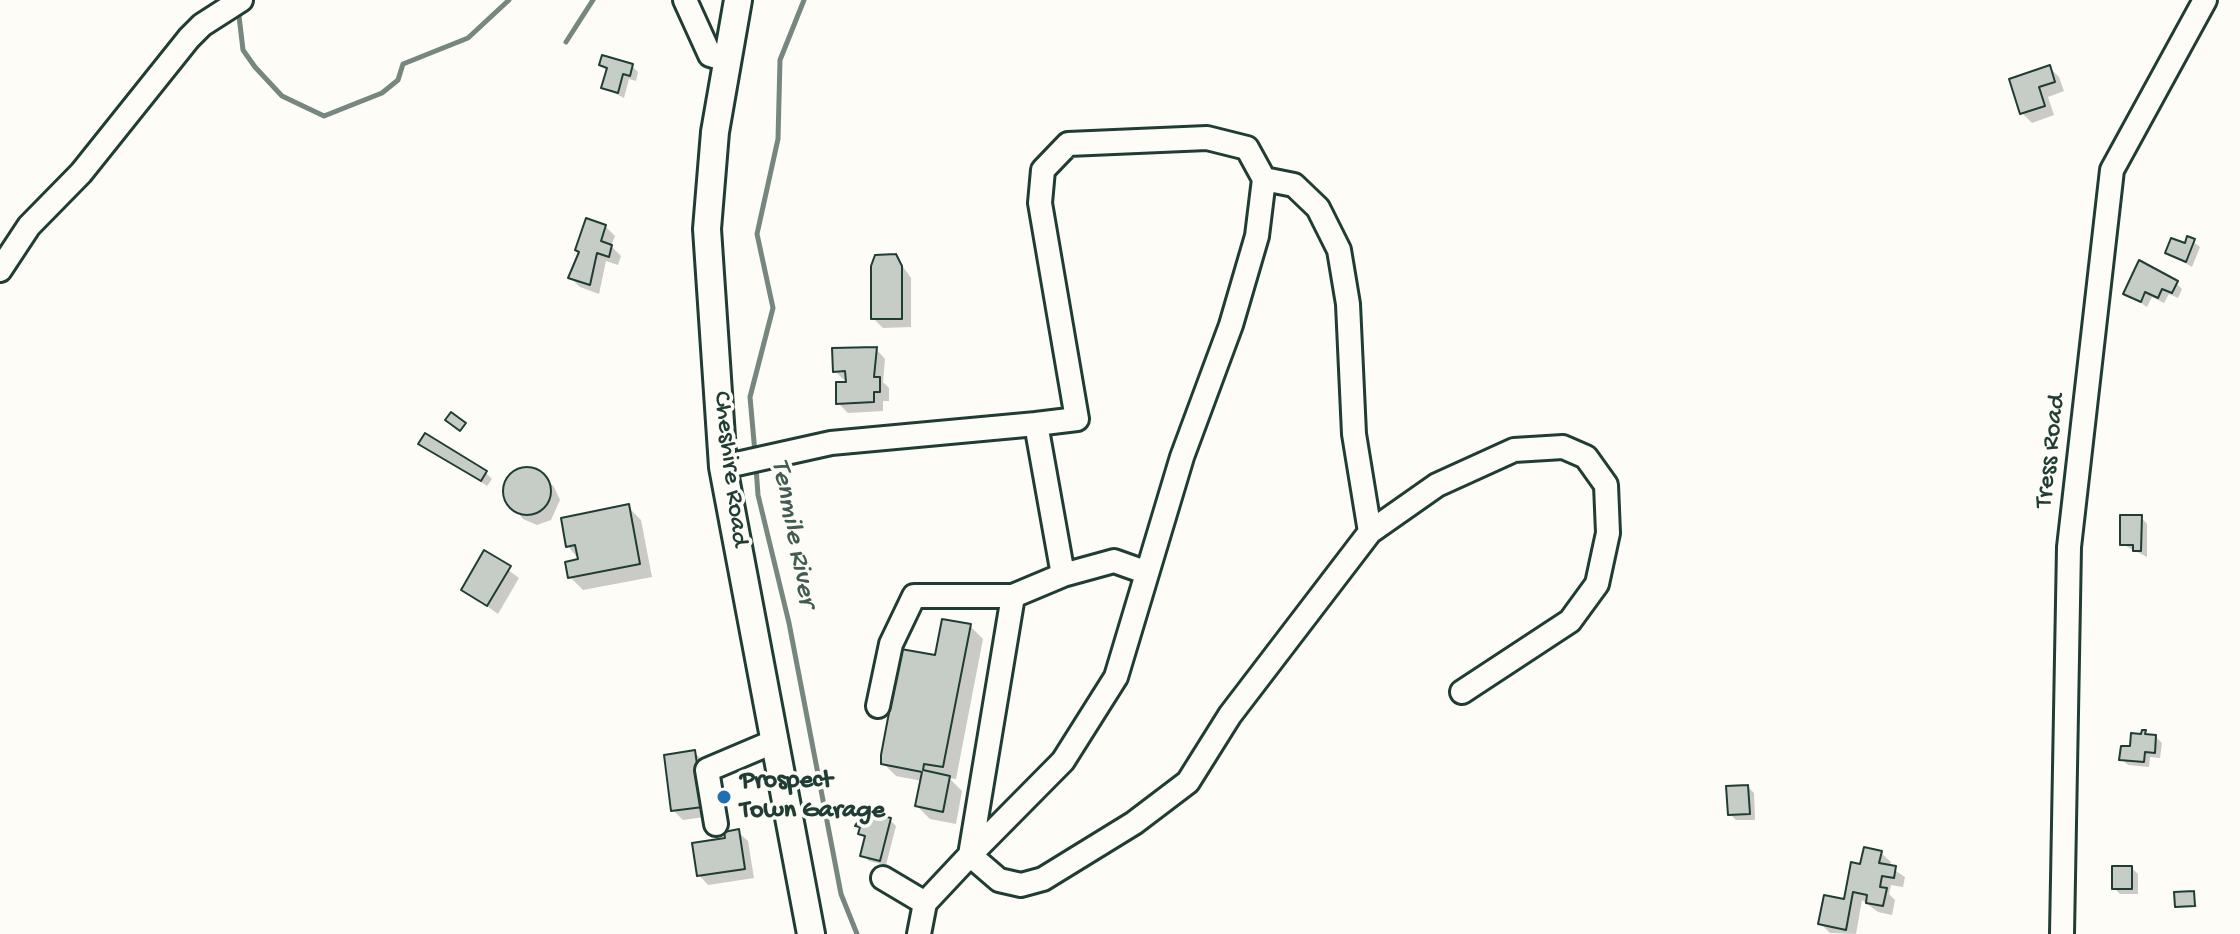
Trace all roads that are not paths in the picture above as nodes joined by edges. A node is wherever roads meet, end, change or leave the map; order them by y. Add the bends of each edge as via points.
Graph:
1 (241, 0) edge
2 (685, 0) edge
3 (738, 0) edge
4 (2205, 0) edge
5 (727, 60) junction
6 (1264, 179) junction
7 (0, 270) edge
8 (1036, 424) junction
9 (745, 462) junction
10 (1370, 532) junction
11 (1145, 572) junction
12 (1063, 575) junction
13 (1013, 596) junction
14 (1462, 692) dead end
15 (878, 706) dead end
16 (773, 742) junction
17 (716, 824) dead end
18 (970, 855) junction
19 (883, 878) dead end
20 (925, 903) junction
21 (811, 934) edge
22 (919, 934) edge
23 (2062, 934) edge

1 - 7 street via 189,38 81,173 29,226
2 - 5 street via 710,55
3 - 5 main road, Cheshire Road
4 - 23 street, Tress Road via 2112,170 2069,547
5 - 9 main road, Cheshire Road via 707,229
6 - 8 street via 1247,148 1207,138 1068,144 1043,170 1040,203 1077,419
6 - 10 street via 1294,185 1318,208 1339,250 1348,304 1354,434
6 - 11 street via 1257,236 1231,325
8 - 9 street via 831,443
8 - 12 street
9 - 16 main road, Cheshire Road
10 - 14 street via 1437,485 1514,450 1563,447 1586,457 1606,485 1608,533 1597,584 1570,621
10 - 18 street via 1230,715 1188,782 1134,823 1043,879 1021,885 999,880
11 - 12 street via 1114,561
11 - 18 street via 1116,677 1063,761
12 - 13 street
13 - 15 street via 914,596 891,644
13 - 18 street
16 - 17 street via 707,770
16 - 21 main road, Cheshire Road
18 - 20 street
19 - 20 street
20 - 22 street

